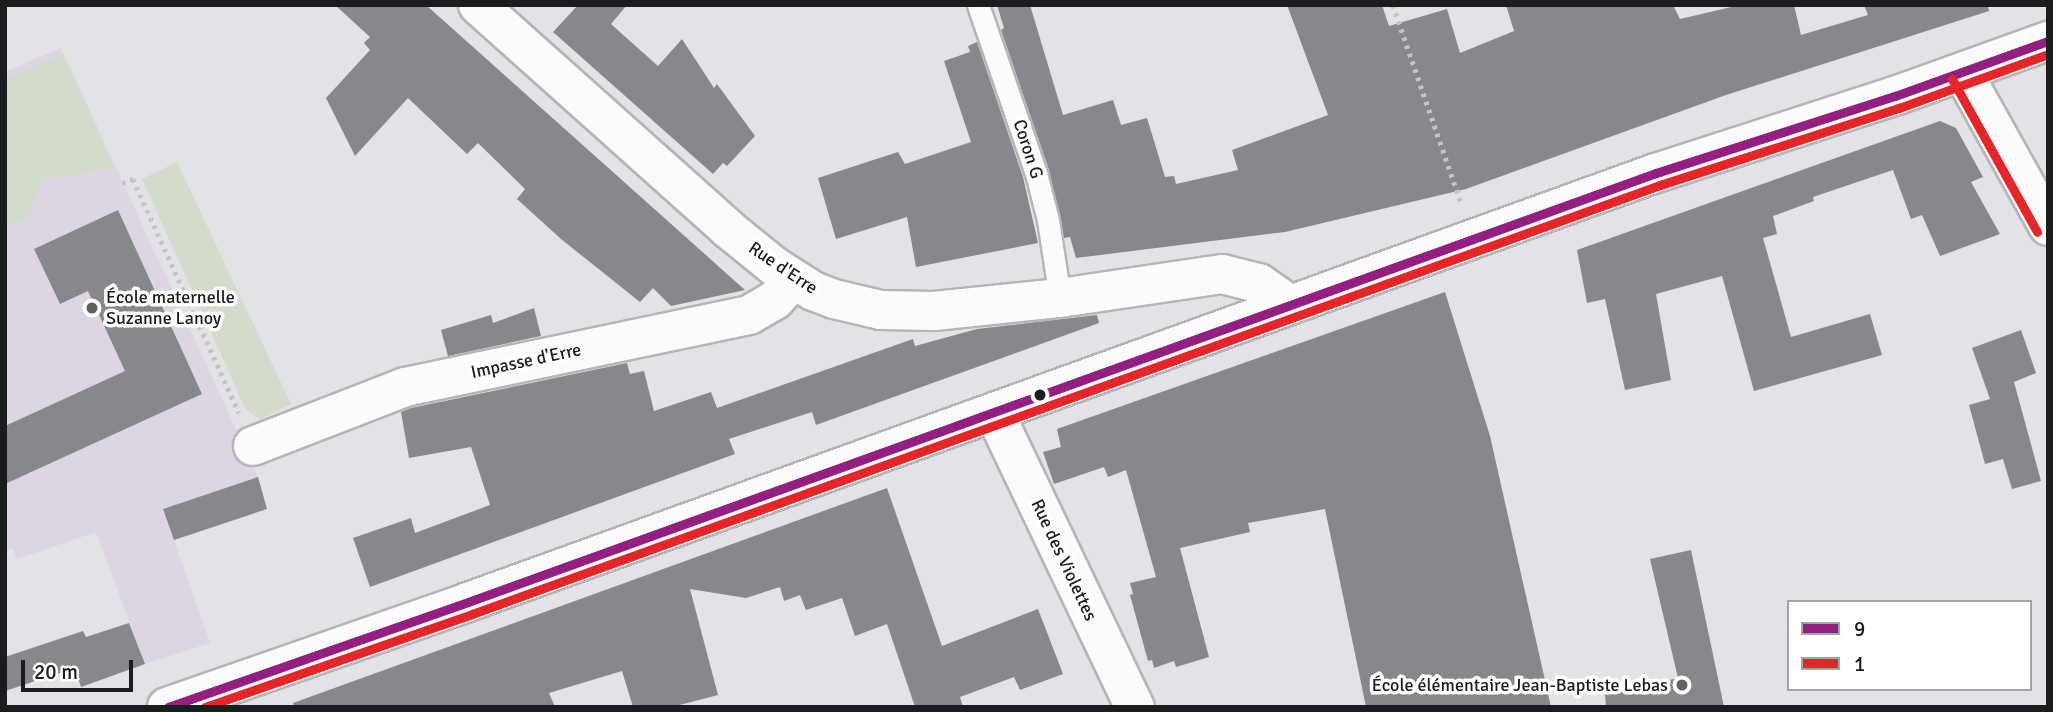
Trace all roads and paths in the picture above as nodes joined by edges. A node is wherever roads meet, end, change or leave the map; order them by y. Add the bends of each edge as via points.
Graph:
1 (478, 5) edge
2 (978, 5) edge
3 (1393, 5) edge
4 (2048, 41) edge
5 (1963, 73) junction
6 (122, 183) dead end
7 (2048, 226) edge
8 (1474, 238) junction
9 (794, 279) junction
10 (1060, 298) junction
11 (1290, 305) junction
12 (994, 412) junction
13 (253, 446) joint
14 (167, 707) edge
15 (1135, 707) edge

1 - 9 street, Rue d'Erre via 727,228
2 - 10 lane, Coron G via 1036,173
3 - 8 path
4 - 5 street
5 - 7 street
5 - 8 street
6 - 13 path via 133,179
8 - 11 street
9 - 10 street, Rue d'Erre via 834,299 881,310 909,312
9 - 13 street, Impasse d'Erre via 775,300 749,315 416,384
10 - 11 street, Rue d'Erre via 1222,274 1259,283
11 - 12 street
12 - 14 street
12 - 15 street, Rue des Violettes

